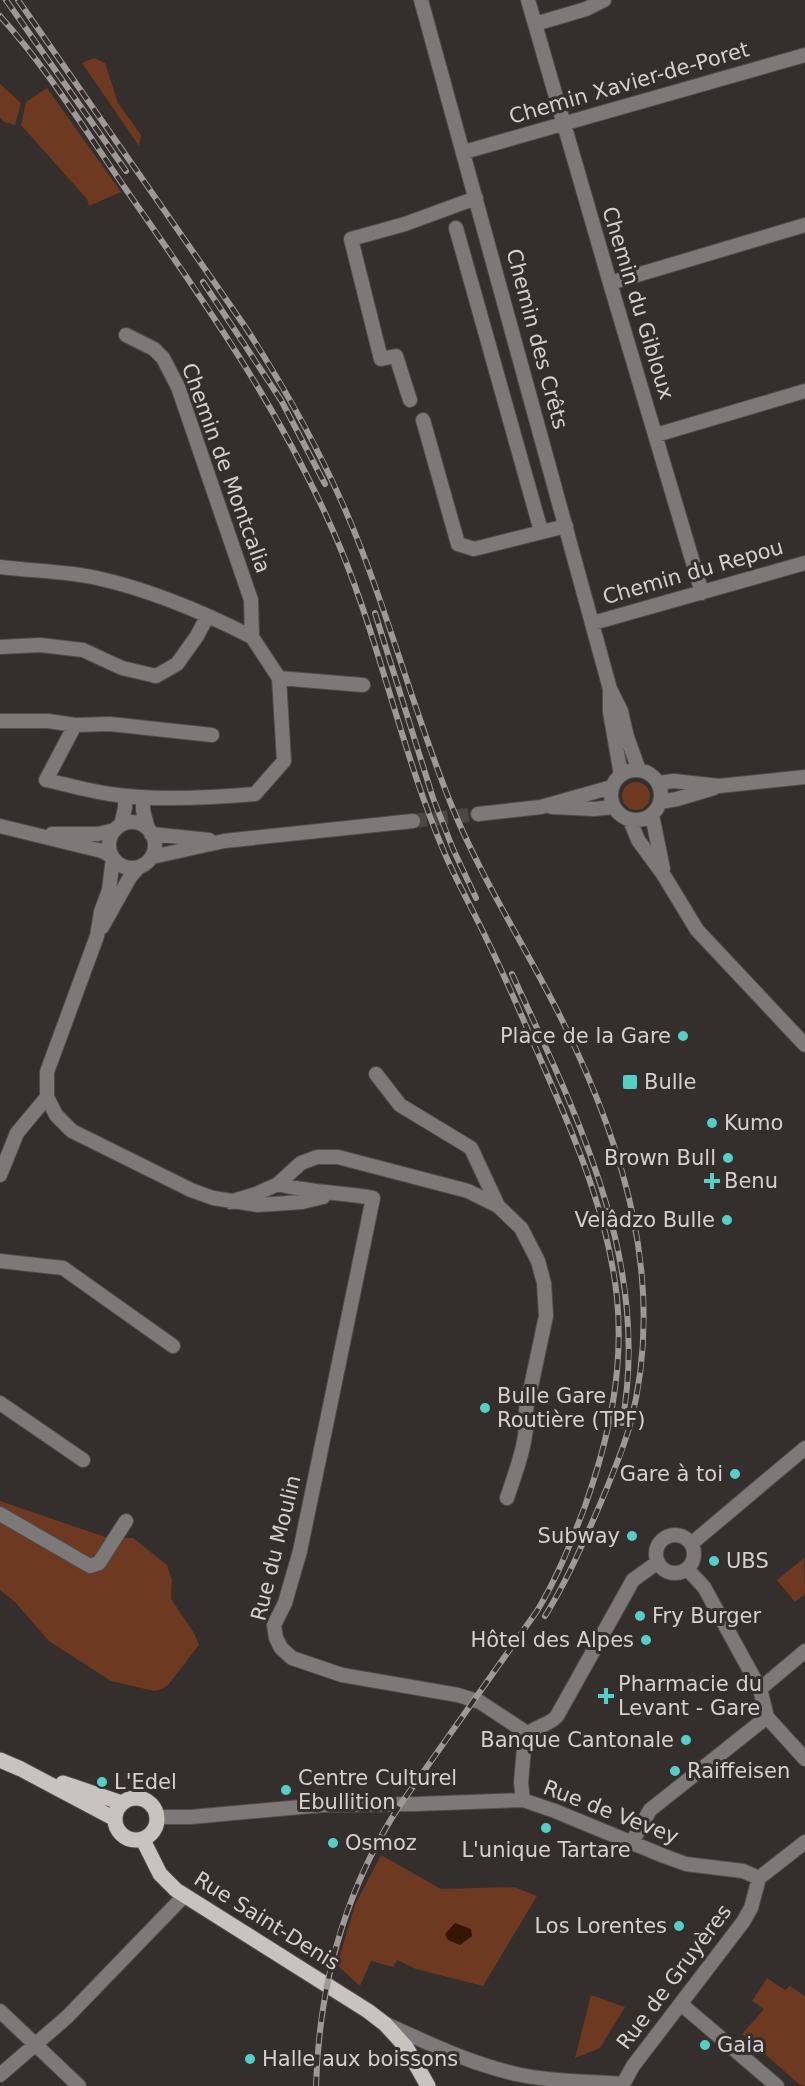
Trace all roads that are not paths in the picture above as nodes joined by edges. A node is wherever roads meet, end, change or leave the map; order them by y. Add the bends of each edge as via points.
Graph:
1 (421, 0) edge
2 (528, 0) edge
3 (604, 0) edge
4 (535, 24) junction
5 (805, 55) edge
6 (564, 124) junction
7 (464, 152) junction
8 (476, 198) junction
9 (805, 225) edge
10 (456, 228) dead end
11 (609, 283) junction
12 (126, 335) dead end
13 (805, 391) edge
14 (410, 400) dead end
15 (423, 420) dead end
16 (656, 435) junction
17 (566, 526) junction
18 (541, 531) junction
19 (805, 562) edge
20 (0, 567) edge
21 (702, 593) junction
22 (207, 617) junction
23 (593, 622) junction
24 (252, 637) junction
25 (0, 647) edge
26 (279, 678) junction
27 (363, 685) dead end
28 (610, 689) junction
29 (0, 721) edge
30 (75, 725) junction
31 (212, 735) dead end
32 (639, 770) junction
33 (621, 775) junction
34 (805, 777) edge
35 (658, 783) junction
36 (719, 786) junction
37 (612, 787) junction
38 (125, 796) junction
39 (143, 797) junction
40 (660, 802) junction
41 (541, 807) junction
42 (614, 807) junction
43 (478, 814) tunnel mouth
44 (652, 815) junction
45 (630, 820) junction
46 (413, 821) tunnel mouth
47 (0, 826) edge
48 (118, 827) junction
49 (20, 831) junction
50 (150, 831) junction
51 (224, 842) junction
52 (112, 857) junction
53 (152, 857) junction
54 (138, 868) junction
55 (663, 874) junction
56 (97, 936) junction
57 (805, 1045) edge
58 (376, 1074) dead end
59 (47, 1097) junction
60 (0, 1174) edge
61 (278, 1184) junction
62 (332, 1194) junction
63 (230, 1202) junction
64 (498, 1206) junction
65 (0, 1261) edge
66 (173, 1346) dead end
67 (0, 1402) edge
68 (526, 1410) junction
69 (805, 1448) edge
70 (83, 1460) dead end
71 (0, 1514) edge
72 (126, 1521) dead end
73 (691, 1544) junction
74 (658, 1562) junction
75 (687, 1569) junction
76 (805, 1651) edge
77 (760, 1689) junction
78 (767, 1718) junction
79 (527, 1733) junction
80 (805, 1759) edge
81 (0, 1760) edge
82 (21, 1768) junction
83 (523, 1800) junction
84 (122, 1803) junction
85 (158, 1817) junction
86 (115, 1819) junction
87 (143, 1840) junction
88 (805, 1842) edge
89 (631, 1844) junction
90 (759, 1878) junction
91 (185, 1895) junction
92 (681, 2004) junction
93 (0, 2011) edge
94 (385, 2024) junction
95 (35, 2043) junction
96 (0, 2074) edge
97 (534, 2082) edge
98 (622, 2085) edge
99 (79, 2086) edge
100 (428, 2086) edge
101 (777, 2086) edge

1 - 7 street, Chemin des Crêts
2 - 4 street, Chemin du Gibloux
3 - 4 street
4 - 6 street, Chemin du Gibloux
5 - 6 street, Chemin Xavier-de-Poret
6 - 7 street, Chemin Xavier-de-Poret
6 - 11 street, Chemin du Gibloux
7 - 8 street, Chemin des Crêts
8 - 14 street via 351,239 381,359 396,356
8 - 17 street, Chemin des Crêts
9 - 11 street
10 - 18 street
11 - 16 street, Chemin du Gibloux
12 - 24 street, Chemin de Montcalia via 163,358 178,387 251,600
13 - 16 street
15 - 18 street via 458,544 474,549
16 - 21 street, Chemin du Gibloux
17 - 18 street
17 - 23 street, Chemin des Crêts
19 - 21 street, Chemin du Repou
20 - 22 street via 95,578 152,594
21 - 23 street, Chemin du Repou
22 - 24 street
22 - 25 street via 177,664 156,676 122,668 83,650 40,645
23 - 28 street, Chemin des Crêts
24 - 26 street
26 - 27 street
26 - 39 street via 284,761 255,794
28 - 32 street, Chemin des Crêts
28 - 33 street, Chemin des Crêts
29 - 30 street
30 - 31 street via 110,724
30 - 38 street via 46,780
32 - 33 street
32 - 35 street
33 - 37 street
34 - 36 street
35 - 36 street
35 - 40 street
36 - 40 street
37 - 41 street
37 - 42 street
38 - 39 street
38 - 48 street
39 - 50 street
40 - 44 street
41 - 42 street
41 - 43 street
42 - 45 street
44 - 45 street
44 - 55 street
45 - 55 street via 638,840
46 - 51 street
47 - 49 street
48 - 49 street via 98,834
48 - 50 street via 137,823
48 - 52 street via 110,840
49 - 52 street via 102,851
50 - 51 street
50 - 53 street via 155,845
51 - 53 street
52 - 54 street via 124,867
52 - 56 street via 109,890
53 - 54 street
54 - 56 street
55 - 57 street via 697,930
56 - 59 street via 47,1071
58 - 64 street via 400,1105 471,1148
59 - 60 street via 17,1133
59 - 63 street via 56,1115 72,1131 191,1190
61 - 62 street
61 - 63 street
61 - 64 street via 301,1163 317,1157 338,1157 468,1191
62 - 63 street via 302,1202
62 - 79 street, Rue du Moulin via 373,1198 300,1551 285,1603 274,1625 276,1638 281,1648 304,1664 475,1700
64 - 68 street via 521,1228 544,1283 546,1316
65 - 66 street via 63,1268
67 - 70 street
68 - 68 street via 519,1420 509,1463 507,1498 527,1421
69 - 73 street
71 - 72 street via 90,1566 99,1563
73 - 74 street via 676,1535 664,1539 657,1549
73 - 75 street via 693,1560
74 - 75 street via 671,1572
74 - 79 street via 633,1580 557,1716
75 - 77 street via 704,1587
76 - 77 street
77 - 78 street
78 - 80 street
78 - 89 street via 650,1810
79 - 83 street via 521,1783
81 - 82 main road
82 - 84 main road
82 - 86 main road
83 - 85 street, Rue de Vevey via 323,1805
83 - 89 street, Rue de Vevey
84 - 85 main road via 144,1799
84 - 86 main road
85 - 87 main road via 155,1830
86 - 87 main road via 122,1835
87 - 91 main road, Rue Saint-Denis via 160,1874
88 - 90 street
89 - 90 street, Rue de Vevey via 686,1864 743,1871
90 - 92 street, Rue de Gruyères via 743,1922
91 - 94 main road, Rue Saint-Denis
91 - 95 street via 67,2017
92 - 98 street, Rue de Gruyères
92 - 101 street
93 - 95 street
94 - 97 street, Rue Saint-Denis via 460,2058
94 - 100 main road, Rue Saint-Denis via 406,2047
95 - 96 street
95 - 99 street
97 - 98 street, Rue Saint-Denis

